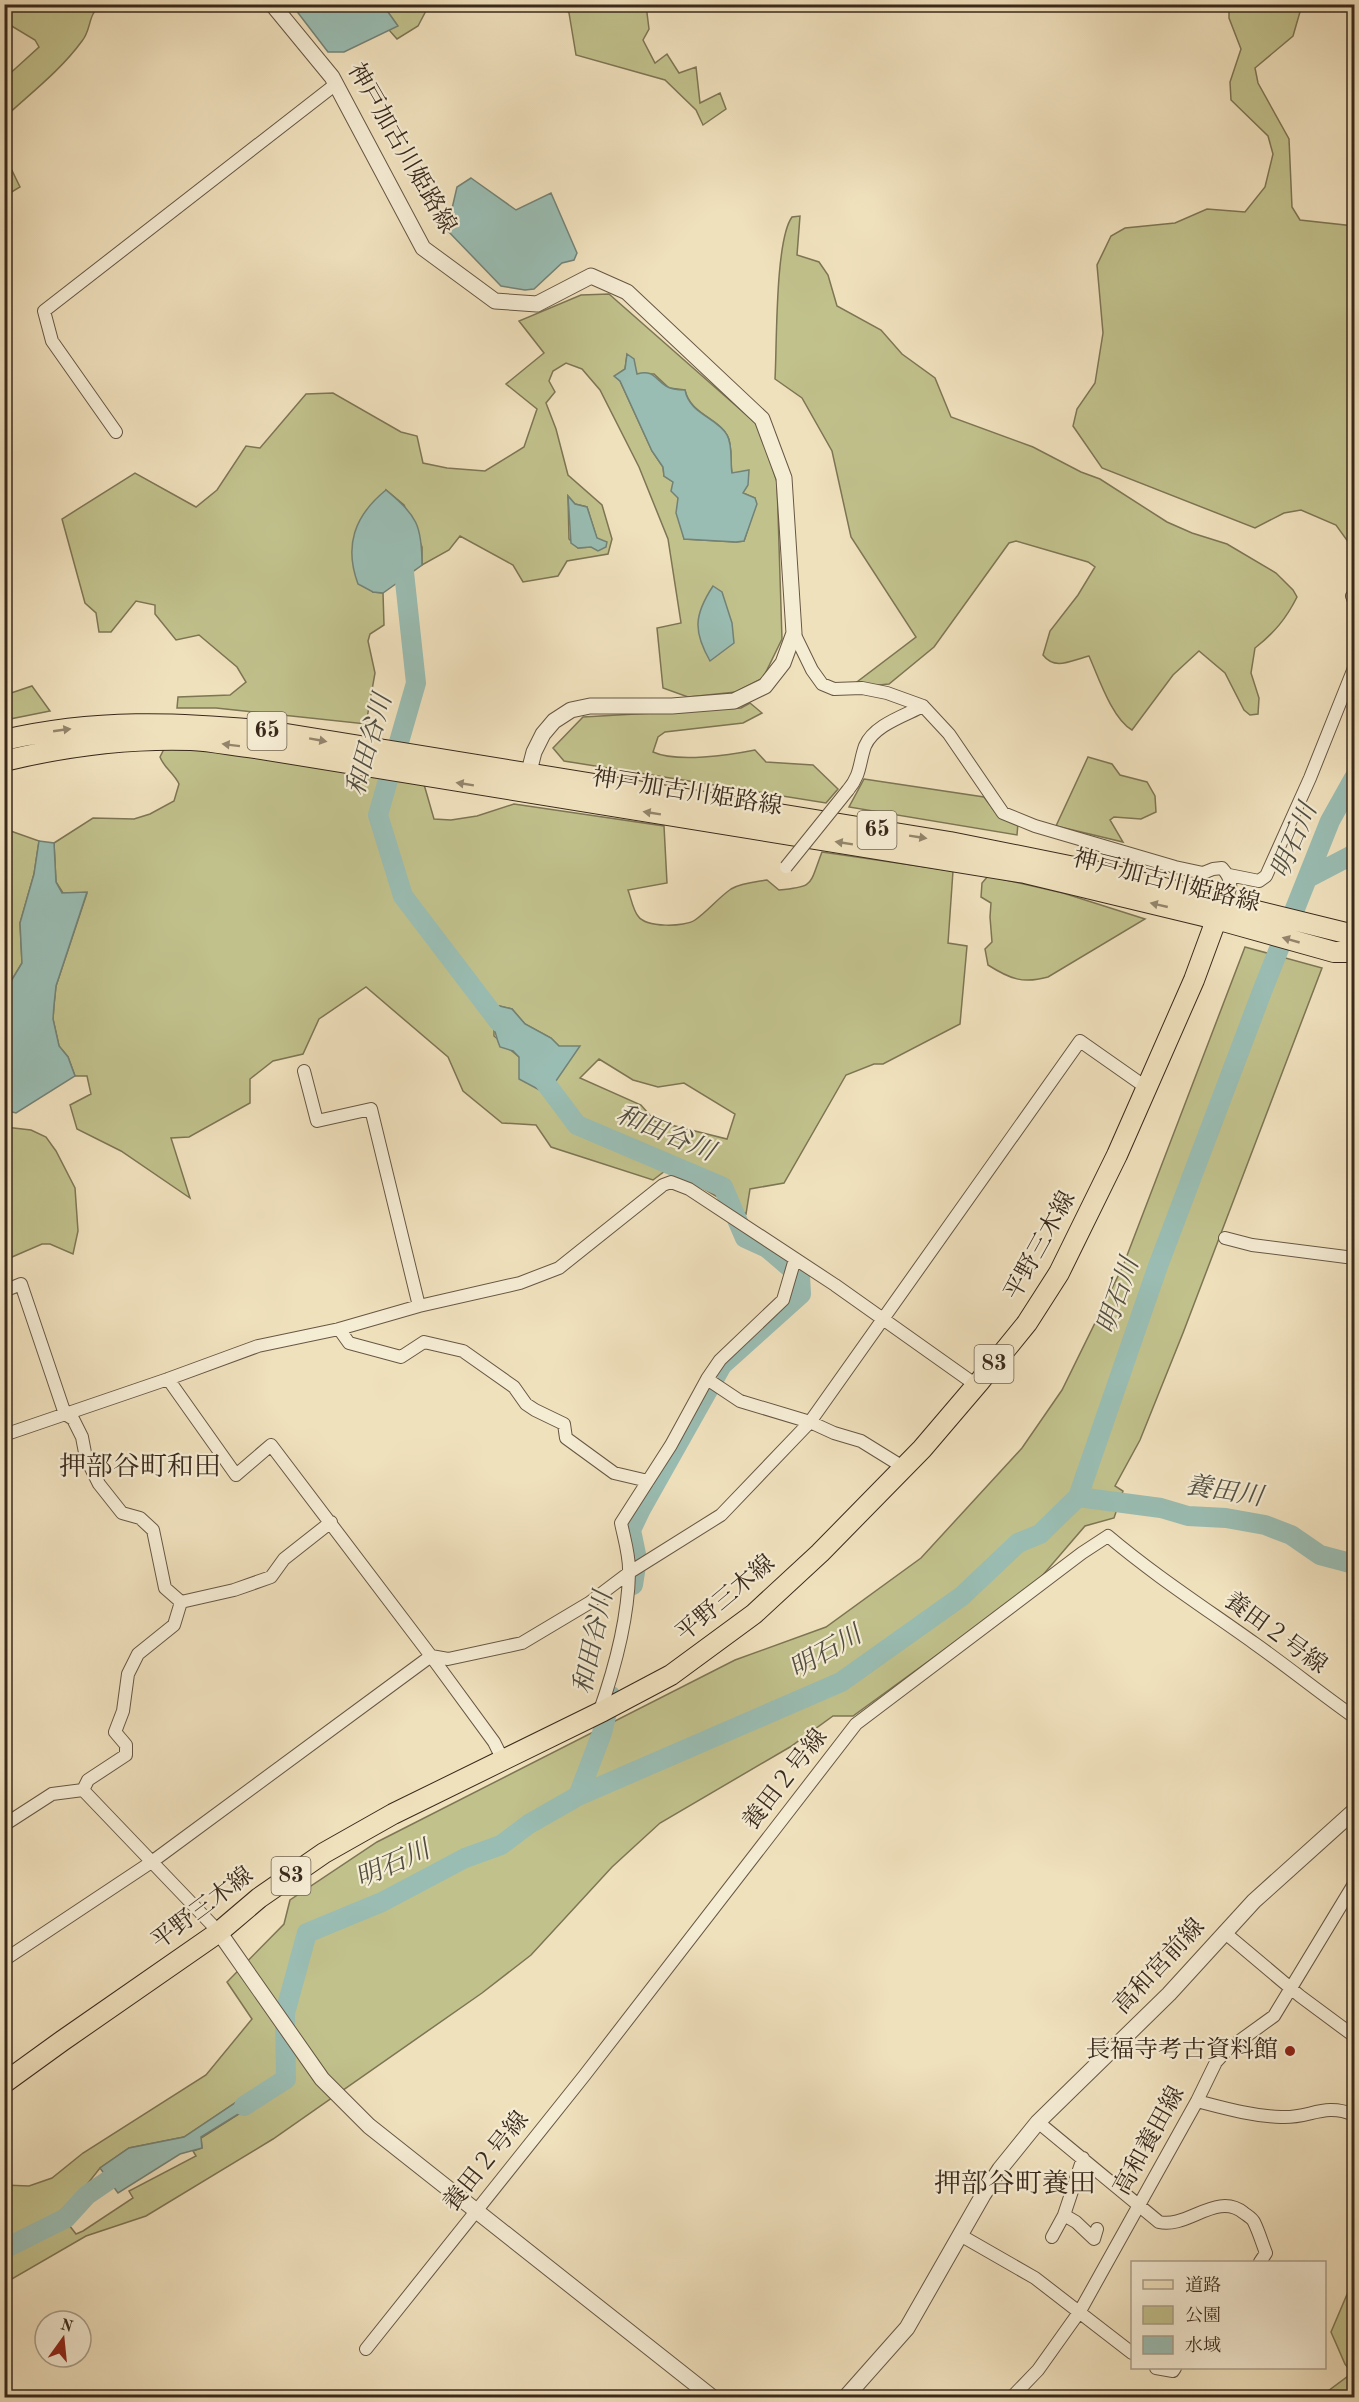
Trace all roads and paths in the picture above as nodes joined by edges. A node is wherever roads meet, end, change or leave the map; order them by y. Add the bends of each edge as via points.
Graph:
1 (272, 4) edge
2 (336, 84) junction
3 (116, 432) dead end
4 (794, 633) junction
5 (1354, 668) edge
6 (923, 706) junction
7 (4, 741) edge
8 (4, 761) edge
9 (528, 773) junction
10 (523, 793) junction
11 (786, 867) dead end
12 (1229, 875) junction
13 (1219, 911) junction
14 (1252, 920) junction
15 (1352, 936) edge
16 (304, 1071) dead end
17 (1147, 1088) junction
18 (1225, 1238) dead end
19 (1354, 1258) edge
20 (795, 1259) junction
21 (4, 1291) edge
22 (419, 1306) junction
23 (882, 1318) junction
24 (339, 1329) junction
25 (168, 1379) junction
26 (707, 1379) junction
27 (976, 1385) junction
28 (65, 1414) junction
29 (810, 1422) junction
30 (4, 1435) edge
31 (903, 1467) junction
32 (648, 1481) junction
33 (331, 1522) junction
34 (630, 1572) junction
35 (181, 1602) junction
36 (431, 1656) junction
37 (605, 1710) junction
38 (1354, 1717) edge
39 (503, 1760) junction
40 (83, 1790) junction
41 (1354, 1811) edge
42 (4, 1825) edge
43 (153, 1861) junction
44 (1354, 1884) edge
45 (1224, 1932) junction
46 (221, 1936) junction
47 (4, 1960) edge
48 (1293, 1988) junction
49 (1354, 2036) edge
50 (4, 2083) edge
51 (1197, 2102) junction
52 (1354, 2115) edge
53 (1038, 2122) junction
54 (1083, 2158) junction
55 (1139, 2204) junction
56 (475, 2210) junction
57 (1064, 2215) junction
58 (960, 2235) junction
59 (1052, 2237) dead end
60 (1112, 2254) junction
61 (1261, 2261) edge
62 (1080, 2311) junction
63 (366, 2349) dead end
64 (1131, 2352) edge
65 (713, 2397) edge
66 (845, 2397) edge
67 (1011, 2397) edge

1 - 2 street, 神戸加古川姫路線
2 - 3 street via 44,311 52,341
2 - 4 street, 神戸加古川姫路線 via 423,248 495,301 537,304 591,276 627,292 762,419 784,478
4 - 6 street, 神戸加古川姫路線 via 822,684 834,689 862,688 887,693
4 - 9 street, 神戸加古川姫路線 via 783,663 765,686 734,701 571,710 554,720 543,734
5 - 12 street via 1266,876 1259,881
6 - 11 street, bridge via 883,726 866,744 857,779
6 - 12 street, 神戸加古川姫路線 via 949,734 1004,813 1035,826 1175,867 1203,873 1222,868
7 -> 9 main road, 神戸加古川姫路線 / 65 via 95,725 204,724
10 -> 8 main road, 神戸加古川姫路線 / 65 via 193,740 104,743
9 - 10 street
9 -> 13 main road, 神戸加古川姫路線 / 65 via 950,842 1099,872
13 -> 10 main road, 神戸加古川姫路線 / 65 via 1025,873
12 - 13 street, 神戸加古川姫路線 via 1230,894
13 - 14 main road, 神戸加古川姫路線 / 65
13 - 17 main road, 平野三木線 / 83
14 - 15 main road, 神戸加古川姫路線 / 65
15 -> 14 main road, 神戸加古川姫路線 / 65 via 1334,952
16 - 22 street via 317,1121 370,1109
17 - 23 street via 1080,1041
17 - 27 main road, 平野三木線 / 83 via 1059,1273 1027,1323
18 - 19 street
20 - 22 street via 689,1188 671,1182 628,1211 559,1268 520,1283
20 - 23 street
20 - 26 street via 783,1300 720,1360
21 - 28 street via 21,1284
22 - 24 street
23 - 27 street
23 - 29 street
24 - 25 street via 258,1346
24 - 32 street via 349,1343 400,1358 424,1342 463,1351 514,1387 526,1404 564,1424 566,1438 614,1473
25 - 28 street
25 - 33 street via 236,1475 271,1445
26 - 29 street via 740,1401
26 - 32 street
27 - 31 main road, 平野三木線 / 83
28 - 30 street
28 - 35 street via 73,1419 82,1437 86,1458 99,1484 122,1513 140,1518 153,1530 165,1588
29 - 31 street via 861,1441
29 - 34 street via 721,1515
31 - 37 main road, 平野三木線 / 83 via 754,1614 671,1675
32 - 34 street via 621,1522
33 - 35 street via 284,1559 271,1577
33 - 36 street
34 - 36 street via 589,1603 522,1643 448,1659
34 - 37 street via 625,1617
35 - 40 street via 174,1625 138,1654 128,1674 123,1711 115,1732 126,1745 126,1755 88,1780
36 - 39 street
36 - 43 street
37 - 39 main road, 平野三木線 / 83
38 - 56 street, 養田２号線 via 1108,1536 1058,1569 855,1724 584,2076
39 - 46 main road, 平野三木線 / 83 via 324,1853 259,1898
40 - 42 street via 52,1794
40 - 43 street
41 - 45 street, 高和宮前線
43 - 46 street
43 - 47 street
44 - 48 street, 高和養田線
45 - 48 street
45 - 53 street, 高和宮前線 via 1169,1994
46 - 50 main road, 平野三木線 / 83 via 70,2034
46 - 56 street via 321,2079 369,2126
48 - 49 street
48 - 51 street, 高和養田線 via 1274,2016 1216,2062
51 - 52 street via 1282,2118 1339,2108
51 - 55 street, 高和養田線
53 - 54 street
53 - 58 street, 高和宮前線 via 1000,2169
54 - 55 street
54 - 57 street
55 - 60 street, 高和養田線
55 - 61 street via 1159,2222 1170,2225 1210,2209 1238,2208 1253,2220 1266,2253
56 - 63 street, 養田２号線
56 - 65 street
57 - 59 street
57 - 60 street via 1096,2234 1096,2243
58 - 62 street via 1035,2278
58 - 66 street, 高和宮前線 via 907,2328
60 - 62 street, 高和養田線
62 - 64 street
62 - 67 street, 高和養田線 via 1038,2370

